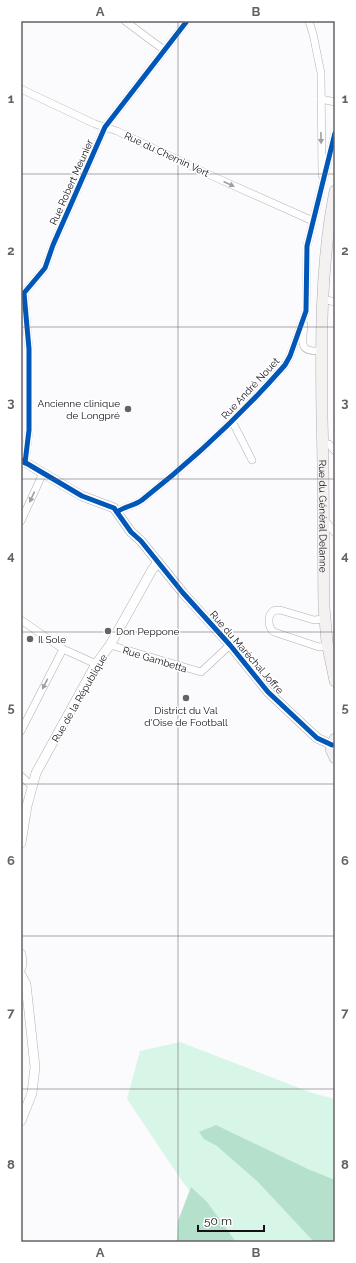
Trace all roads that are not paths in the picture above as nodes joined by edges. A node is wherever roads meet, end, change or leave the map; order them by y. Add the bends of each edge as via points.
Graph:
1 (125, 21) edge
2 (187, 21) edge
3 (309, 21) edge
4 (164, 50) junction
5 (21, 89) edge
6 (321, 99) junction
7 (335, 102) edge
8 (105, 127) junction
9 (335, 133) edge
10 (322, 185) junction
11 (335, 191) edge
12 (313, 221) junction
13 (335, 226) edge
14 (324, 276) junction
15 (24, 287) edge
16 (323, 299) junction
17 (335, 302) edge
18 (306, 311) junction
19 (322, 351) junction
20 (232, 421) junction
21 (322, 444) junction
22 (335, 451) edge
23 (252, 460) dead end
24 (23, 462) edge
25 (43, 473) junction
26 (117, 512) junction
27 (21, 521) edge
28 (323, 523) junction
29 (335, 533) edge
30 (158, 562) junction
31 (324, 619) junction
32 (21, 620) edge
33 (110, 645) junction
34 (230, 645) junction
35 (328, 646) junction
36 (63, 649) junction
37 (96, 664) junction
38 (335, 681) edge
39 (21, 730) edge
40 (333, 742) edge
41 (335, 758) edge
42 (21, 776) edge
43 (32, 786) junction
44 (21, 843) edge
45 (21, 954) edge
46 (21, 968) edge
47 (21, 975) edge
48 (21, 1121) edge

1 - 4 street
2 - 4 street, Rue Robert Meunier
3 - 6 street via 321,73
4 - 8 street, Rue Robert Meunier
5 - 8 street, Rue du Chemin Vert
6 - 7 street
6 -> 10 street
8 -> 12 street, Rue du Chemin Vert
8 - 15 street, Rue Robert Meunier via 45,268
9 - 10 street, Rue André Nouet
10 - 12 street, Rue André Nouet
11 - 14 main road
12 - 18 street, Rue André Nouet via 307,246
13 - 14 main road
14 - 16 main road, Rue du Général Delanne
15 - 24 street via 29,349 29,430
16 - 17 street
16 - 19 main road, Rue du Général Delanne
18 - 19 street via 303,344 306,350
18 - 20 street, Rue André Nouet via 285,365
19 - 21 main road, Rue du Général Delanne
20 - 23 street
20 - 26 street, Rue André Nouet via 140,502
21 - 22 street via 330,444
21 - 28 main road, Rue du Général Delanne
24 - 25 street
25 - 26 street via 82,496 110,506
25 -> 27 street
26 - 30 street, Rue du Maréchal Joffre
28 - 29 street via 327,523
28 - 31 main road, Rue du Général Delanne
30 - 33 street, Rue de la République
30 - 34 street, Rue du Maréchal Joffre
31 - 35 main road, Rue du Général Delanne
31 - 35 street via 314,620 280,610 274,611 270,630 319,647
32 - 36 street
33 - 34 street, Rue Gambetta via 201,672
33 - 37 street, Rue de la République
34 - 40 street, Rue du Maréchal Joffre via 268,692 317,738
35 - 38 main road, Rue du Général Delanne
36 - 37 street
36 -> 39 street
37 - 43 street, Rue de la République via 36,773
40 - 41 main road via 332,754
42 - 43 street
43 - 44 street, Rue de la République
45 - 46 street
47 - 48 street via 26,984 35,1068 32,1093

